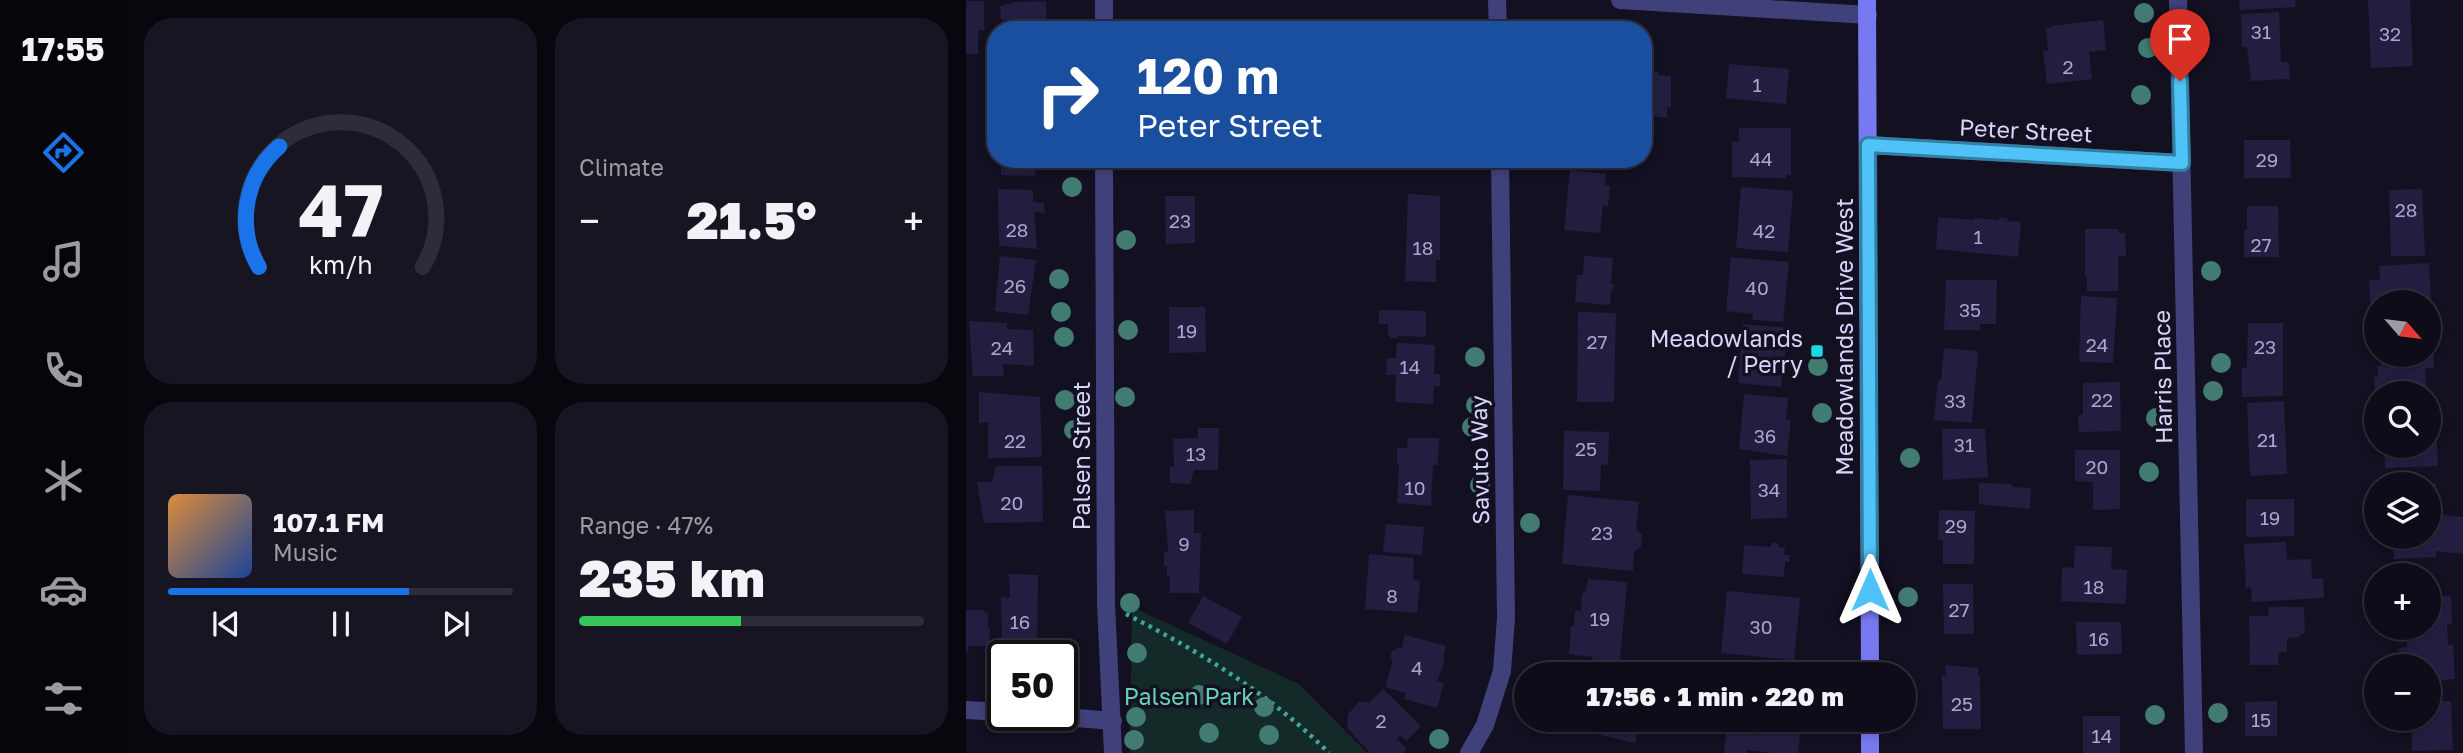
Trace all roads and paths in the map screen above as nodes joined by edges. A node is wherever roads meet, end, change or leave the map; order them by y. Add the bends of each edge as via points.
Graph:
1 (1104, 0) edge
2 (1497, 0) edge
3 (1620, 0) edge
4 (2178, 0) edge
5 (1868, 7) edge
6 (1104, 21) edge
7 (1498, 21) edge
8 (1868, 145) junction
9 (2182, 163) junction
10 (1104, 168) edge
11 (1500, 168) edge
12 (1107, 604) junction
13 (1870, 662) edge
14 (966, 710) edge
15 (987, 711) edge
16 (1078, 718) edge
17 (1113, 720) junction
18 (1870, 732) edge
19 (1114, 753) edge
20 (1329, 753) edge
21 (1469, 753) edge
22 (1870, 753) edge
23 (2194, 753) edge

1 - 6 street
2 - 7 street
3 - 5 street
4 - 9 street, Harris Place
5 - 8 main road, Meadowlands Drive West
8 - 9 street, Peter Street
8 - 13 main road, Meadowlands Drive West
9 - 23 street, Harris Place
10 - 12 street, Palsen Street
11 - 21 street, Savuto Way via 1506,618 1502,671 1485,725
12 - 17 street, Palsen Street
12 - 20 path via 1227,670 1301,725
14 - 15 street
16 - 17 street
17 - 19 street, Palsen Street
18 - 22 main road

